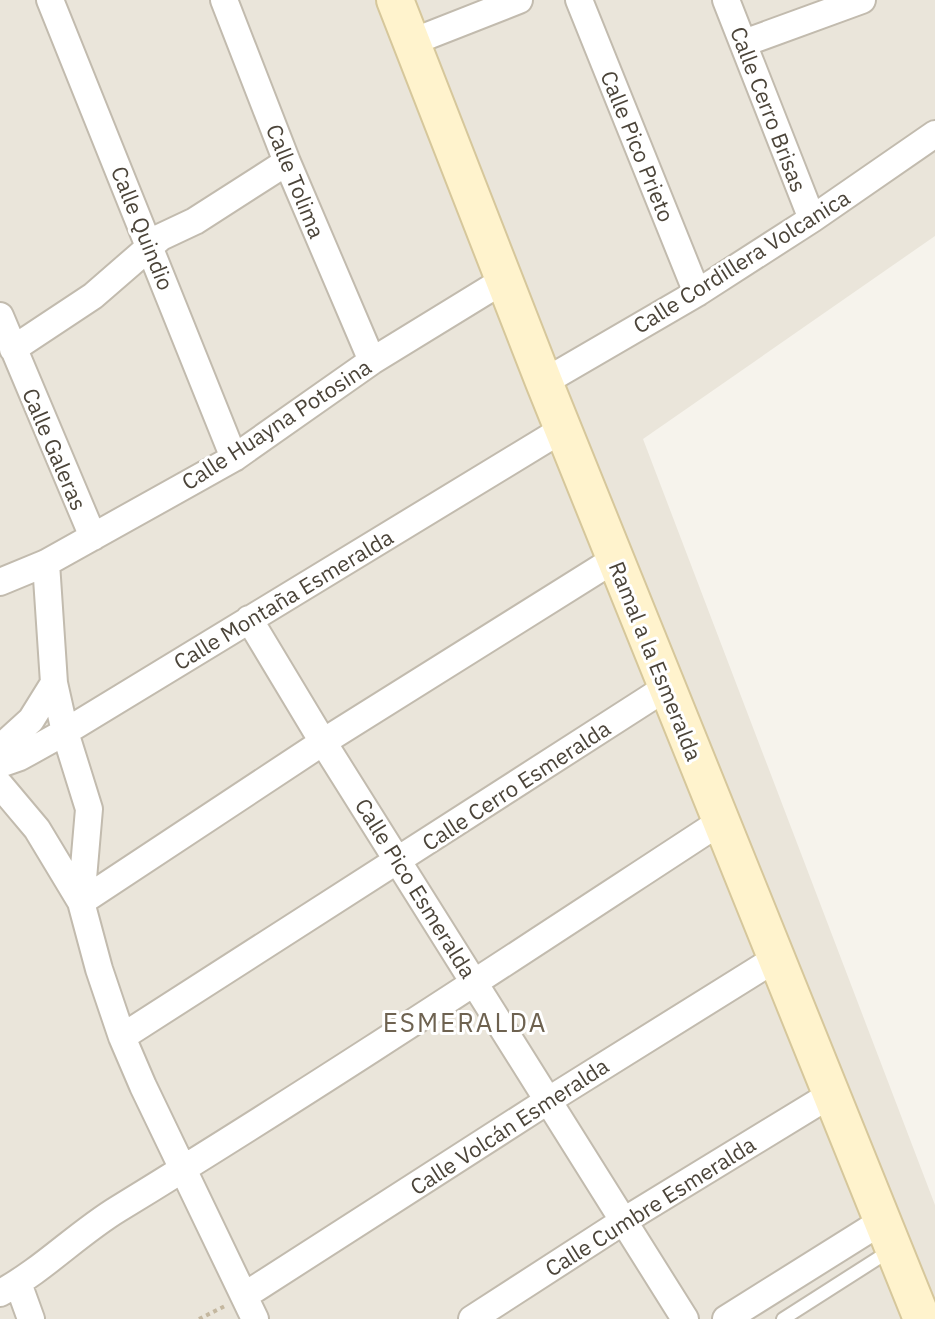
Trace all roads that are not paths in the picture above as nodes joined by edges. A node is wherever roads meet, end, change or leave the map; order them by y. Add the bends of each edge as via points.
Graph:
1 (50, 0) edge
2 (224, 0) edge
3 (395, 0) edge
4 (519, 0) edge
5 (579, 0) edge
6 (726, 0) edge
7 (861, 0) edge
8 (412, 42) junction
9 (744, 43) junction
10 (935, 134) edge
11 (287, 162) junction
12 (812, 219) junction
13 (150, 245) junction
14 (504, 280) junction
15 (697, 293) junction
16 (0, 316) edge
17 (13, 349) junction
18 (372, 361) junction
19 (544, 382) junction
20 (563, 429) junction
21 (234, 458) junction
22 (93, 537) junction
23 (615, 559) junction
24 (46, 563) junction
25 (0, 582) edge
26 (249, 619) junction
27 (54, 683) junction
28 (667, 687) junction
29 (65, 732) junction
30 (323, 742) junction
31 (0, 748) edge
32 (0, 764) edge
33 (0, 785) edge
34 (720, 822) junction
35 (399, 861) junction
36 (81, 902) junction
37 (775, 959) junction
38 (475, 982) junction
39 (122, 1037) junction
40 (830, 1095) junction
41 (549, 1100) junction
42 (183, 1169) junction
43 (622, 1222) junction
44 (888, 1234) junction
45 (9, 1288) edge
46 (250, 1308) edge
47 (31, 1319) edge
48 (472, 1319) edge
49 (685, 1319) edge
50 (726, 1319) edge
51 (783, 1319) edge
52 (922, 1319) edge

1 - 13 street, Calle Quindio
2 - 11 street, Calle Tolima
3 - 8 street, Ramal a la Esmeralda
4 - 8 street
5 - 15 street, Calle Pico Prieto
6 - 9 street, Calle Cerro Brisas
7 - 9 street
8 - 14 street, Ramal a la Esmeralda
9 - 12 street, Calle Cerro Brisas
10 - 12 street, Calle Cordillera Volcanica
11 - 13 street
11 - 18 street, Calle Tolima
12 - 15 street, Calle Cordillera Volcanica
13 - 17 street via 93,296
13 - 21 street, Calle Quindio
14 - 18 street, Calle Huayna Potosina
14 - 19 street, Ramal a la Esmeralda
15 - 19 street, Calle Cordillera Volcanica
16 - 17 street, Calle Galeras
17 - 22 street, Calle Galeras
18 - 21 street, Calle Huayna Potosina
19 - 20 street, Ramal a la Esmeralda
20 - 23 street, Ramal a la Esmeralda
20 - 26 street, Calle Montaña Esmeralda
21 - 22 street, Calle Huayna Potosina
22 - 24 street, Calle Huayna Potosina
23 - 28 street, Ramal a la Esmeralda
23 - 30 street
24 - 25 street, Calle Huayna Potosina
24 - 27 street
26 - 29 street, Calle Montaña Esmeralda
26 - 30 street, Calle Pico Esmeralda
27 - 29 street
27 - 31 street via 31,720
28 - 34 street, Ramal a la Esmeralda
28 - 35 street, Calle Cerro Esmeralda
29 - 32 street, Calle Montaña Esmeralda
29 - 36 street via 89,809
30 - 35 street, Calle Pico Esmeralda
30 - 36 street
33 - 36 street via 37,829
34 - 37 street, Ramal a la Esmeralda
34 - 38 street
35 - 38 street, Calle Pico Esmeralda
35 - 39 street, Calle Cerro Esmeralda
36 - 39 street
37 - 40 street, Ramal a la Esmeralda
37 - 41 street, Calle Volcán Esmeralda
38 - 41 street, Calle Pico Esmeralda
38 - 42 street
39 - 42 street
40 - 43 street, Calle Cumbre Esmeralda
40 - 44 street, Ramal a la Esmeralda
41 - 43 street, Calle Pico Esmeralda
41 - 46 street, Calle Volcán Esmeralda
42 - 45 street via 96,1222
42 - 46 street
43 - 48 street, Calle Cumbre Esmeralda
43 - 49 street, Calle Pico Esmeralda
44 - 50 street
44 - 51 lane
44 - 52 street, Ramal a la Esmeralda
45 - 47 street

